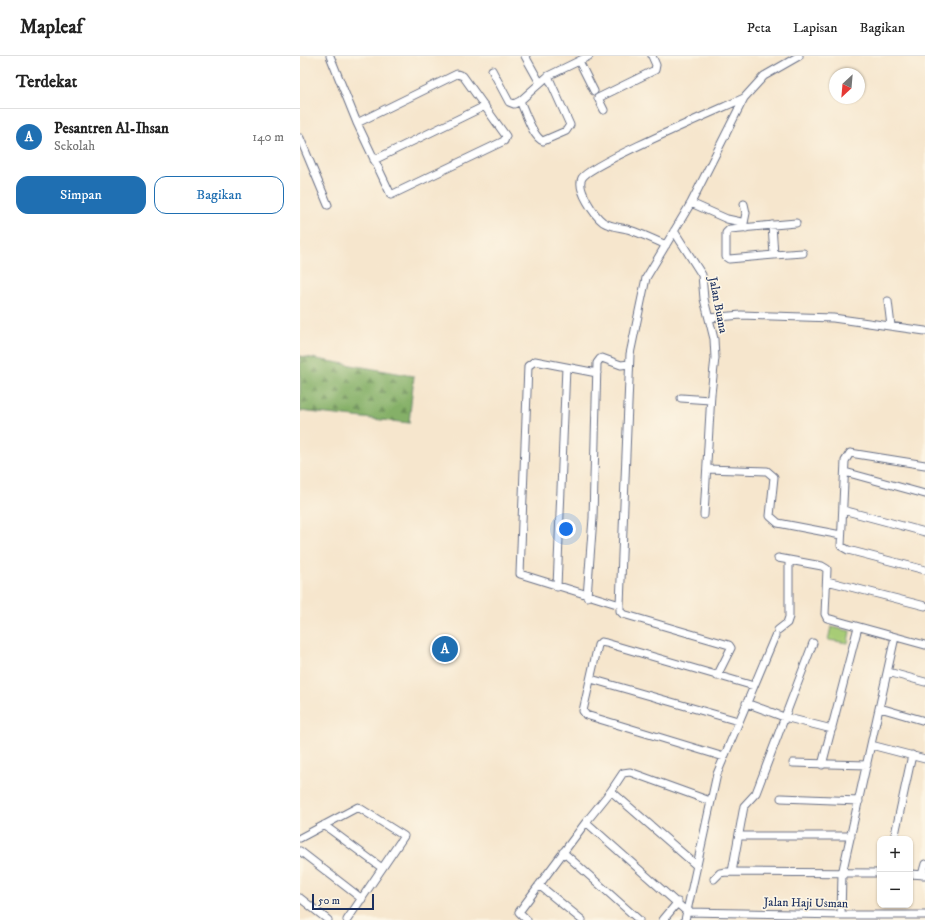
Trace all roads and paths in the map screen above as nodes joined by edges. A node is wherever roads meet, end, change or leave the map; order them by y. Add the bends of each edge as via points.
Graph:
1 (330, 56) edge
2 (525, 56) edge
3 (567, 56) edge
4 (589, 56) edge
5 (652, 56) edge
6 (799, 56) edge
7 (578, 61) junction
8 (571, 64) junction
9 (492, 70) dead end
10 (548, 76) junction
11 (540, 83) junction
12 (594, 90) dead end
13 (744, 98) junction
14 (520, 101) junction
15 (485, 106) junction
16 (604, 110) dead end
17 (357, 123) junction
18 (300, 138) edge
19 (374, 160) junction
20 (691, 203) junction
21 (744, 204) dead end
22 (328, 205) dead end
23 (796, 223) dead end
24 (745, 225) junction
25 (772, 225) junction
26 (674, 231) junction
27 (666, 245) junction
28 (803, 253) dead end
29 (774, 255) junction
30 (888, 301) dead end
31 (709, 318) junction
32 (891, 326) junction
33 (925, 331) edge
34 (629, 364) junction
35 (566, 367) junction
36 (597, 373) junction
37 (681, 398) dead end
38 (710, 400) junction
39 (925, 465) edge
40 (707, 469) junction
41 (845, 472) junction
42 (925, 494) edge
43 (843, 510) junction
44 (704, 515) dead end
45 (925, 532) edge
46 (842, 535) junction
47 (778, 558) dead end
48 (789, 561) junction
49 (925, 570) edge
50 (827, 581) junction
51 (557, 587) junction
52 (587, 597) junction
53 (620, 605) junction
54 (925, 606) edge
55 (858, 627) junction
56 (895, 637) junction
57 (813, 642) dead end
58 (925, 645) edge
59 (888, 672) junction
60 (717, 676) junction
61 (590, 679) junction
62 (925, 682) edge
63 (754, 686) junction
64 (746, 703) junction
65 (880, 708) junction
66 (784, 717) junction
67 (738, 721) junction
68 (925, 721) edge
69 (832, 729) junction
70 (871, 745) junction
71 (912, 755) junction
72 (724, 757) junction
73 (925, 759) edge
74 (793, 763) dead end
75 (822, 765) junction
76 (867, 765) junction
77 (611, 791) junction
78 (781, 798) dead end
79 (710, 801) junction
80 (859, 801) junction
81 (586, 822) junction
82 (324, 825) junction
83 (739, 836) junction
84 (851, 836) junction
85 (895, 836) edge
86 (300, 838) edge
87 (300, 851) edge
88 (563, 852) junction
89 (925, 864) edge
90 (696, 865) junction
91 (382, 868) junction
92 (732, 872) junction
93 (842, 874) junction
94 (877, 874) edge
95 (913, 874) edge
96 (924, 875) edge
97 (714, 879) dead end
98 (539, 885) junction
99 (300, 898) edge
100 (362, 899) junction
101 (678, 902) junction
102 (687, 912) junction
103 (925, 914) edge
104 (841, 915) junction
105 (726, 916) edge
106 (328, 920) edge
107 (347, 920) edge
108 (527, 920) edge
109 (582, 920) edge
110 (639, 920) edge
111 (663, 920) edge
112 (686, 920) edge

1 - 17 street
2 - 11 street
3 - 8 street
4 - 7 street
5 - 16 street via 655,70 598,98
6 - 13 street via 764,76
7 - 8 street
7 - 12 street
8 - 10 street
9 - 14 street via 509,102 514,104
10 - 11 street
10 - 14 street via 570,122 569,129 546,140 538,139
11 - 14 street
13 - 20 street
13 - 27 street via 589,170 581,179 580,189 585,200 602,222 642,234
15 - 17 street via 462,76 457,74
15 - 19 street
15 - 19 street via 506,134 504,141 391,195
17 - 19 street
18 - 22 street
20 - 24 street
20 - 26 street
21 - 24 street
23 - 25 street
24 - 25 street
24 - 29 street via 725,234 726,257 734,259
25 - 29 street
26 - 27 street
26 - 31 street, Jalan Buana via 702,275
27 - 34 street via 646,278
28 - 29 street
30 - 32 street
31 - 32 street via 741,315 833,318
31 - 38 street, Jalan Buana via 715,358
32 - 33 street
34 - 36 street via 622,365 602,358 597,363
34 - 53 street
35 - 36 street
35 - 51 street
35 - 51 street via 535,362 528,366 520,574
36 - 52 street via 593,518
37 - 38 street
38 - 40 street, Jalan Buana
39 - 41 street via 850,453 845,461
40 - 44 street, Jalan Buana
40 - 46 street via 767,471 774,477 770,516 772,520
41 - 42 street
41 - 43 street
43 - 45 street
43 - 46 street
46 - 49 street via 841,546 844,549
47 - 48 street
48 - 50 street via 822,566 827,569
48 - 63 street via 789,617 787,623 776,633
50 - 54 street
50 - 55 street via 827,618
51 - 52 street
52 - 53 street
53 - 60 street via 623,614 730,645 729,653
55 - 56 street
55 - 69 street
56 - 58 street
56 - 59 street
57 - 66 street
59 - 62 street
59 - 65 street
60 - 61 street via 601,642
60 - 63 street
61 - 67 street
61 - 72 street via 583,711 586,715
63 - 64 street
64 - 66 street
64 - 67 street
65 - 68 street
65 - 70 street
66 - 69 street
66 - 83 street via 756,793 744,806
67 - 72 street
69 - 75 street
70 - 71 street
70 - 76 street
71 - 73 street
71 - 85 street
72 - 79 street
74 - 75 street
75 - 76 street
76 - 80 street
77 - 79 street via 623,773 630,772
77 - 81 street
77 - 90 street
78 - 80 street
79 - 90 street
80 - 84 street
81 - 88 street
81 - 101 street
82 - 86 street
82 - 91 street
82 - 91 street via 358,807 404,836
83 - 84 street
83 - 92 street
84 - 93 street
87 - 100 street
88 - 98 street
88 - 110 street
89 - 96 street
90 - 102 street
91 - 100 street
92 - 93 street
92 - 97 street via 720,873
93 - 94 street
93 - 104 street
95 - 96 street
98 - 108 street via 519,912
98 - 109 street
99 - 106 street
100 - 107 street
101 - 102 street
101 - 111 street
102 - 105 street, Jalan Haji Usman
102 - 112 street
103 - 104 street, Jalan Haji Usman
104 - 105 street, Jalan Haji Usman

